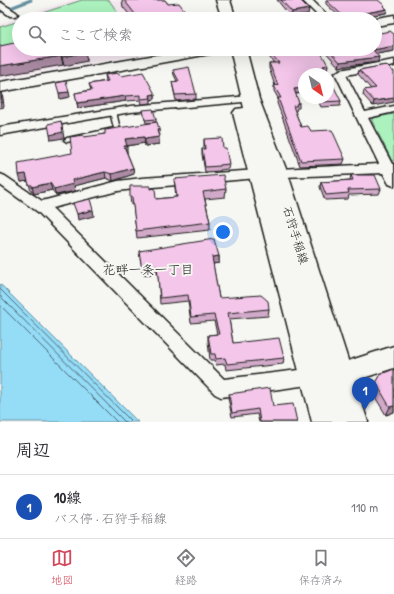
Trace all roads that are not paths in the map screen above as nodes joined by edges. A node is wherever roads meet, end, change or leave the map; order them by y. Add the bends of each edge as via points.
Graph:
1 (210, 0) edge
2 (223, 0) edge
3 (308, 0) edge
4 (312, 0) edge
5 (0, 5) edge
6 (213, 12) edge
7 (227, 12) edge
8 (319, 12) edge
9 (12, 13) edge
10 (394, 19) edge
11 (382, 21) edge
12 (175, 56) edge
13 (227, 56) edge
14 (239, 56) edge
15 (394, 63) edge
16 (0, 87) edge
17 (244, 99) junction
18 (394, 110) edge
19 (113, 112) junction
20 (362, 116) junction
21 (0, 131) edge
22 (67, 140) dead end
23 (392, 173) edge
24 (268, 174) junction
25 (0, 179) edge
26 (41, 206) junction
27 (394, 357) edge
28 (339, 375) junction
29 (315, 376) junction
30 (327, 422) edge
31 (353, 422) edge

1 - 6 main road
2 - 7 main road
3 - 4 street
3 - 8 street
5 - 9 street
10 - 11 street
12 - 16 street
13 - 17 main road, 石狩手稲線
14 - 17 main road, 石狩手稲線
15 - 20 street via 340,73
17 - 19 street
17 - 24 main road, 石狩手稲線
18 - 20 street
19 - 21 street
19 - 22 lane via 120,129
20 - 23 street
23 - 24 street
24 - 26 street via 118,186
24 - 28 main road, 石狩手稲線
24 - 29 main road, 石狩手稲線
25 - 26 street
26 - 29 street via 221,388
27 - 28 street
28 - 29 street
28 - 31 main road, 石狩手稲線
29 - 30 main road, 石狩手稲線

